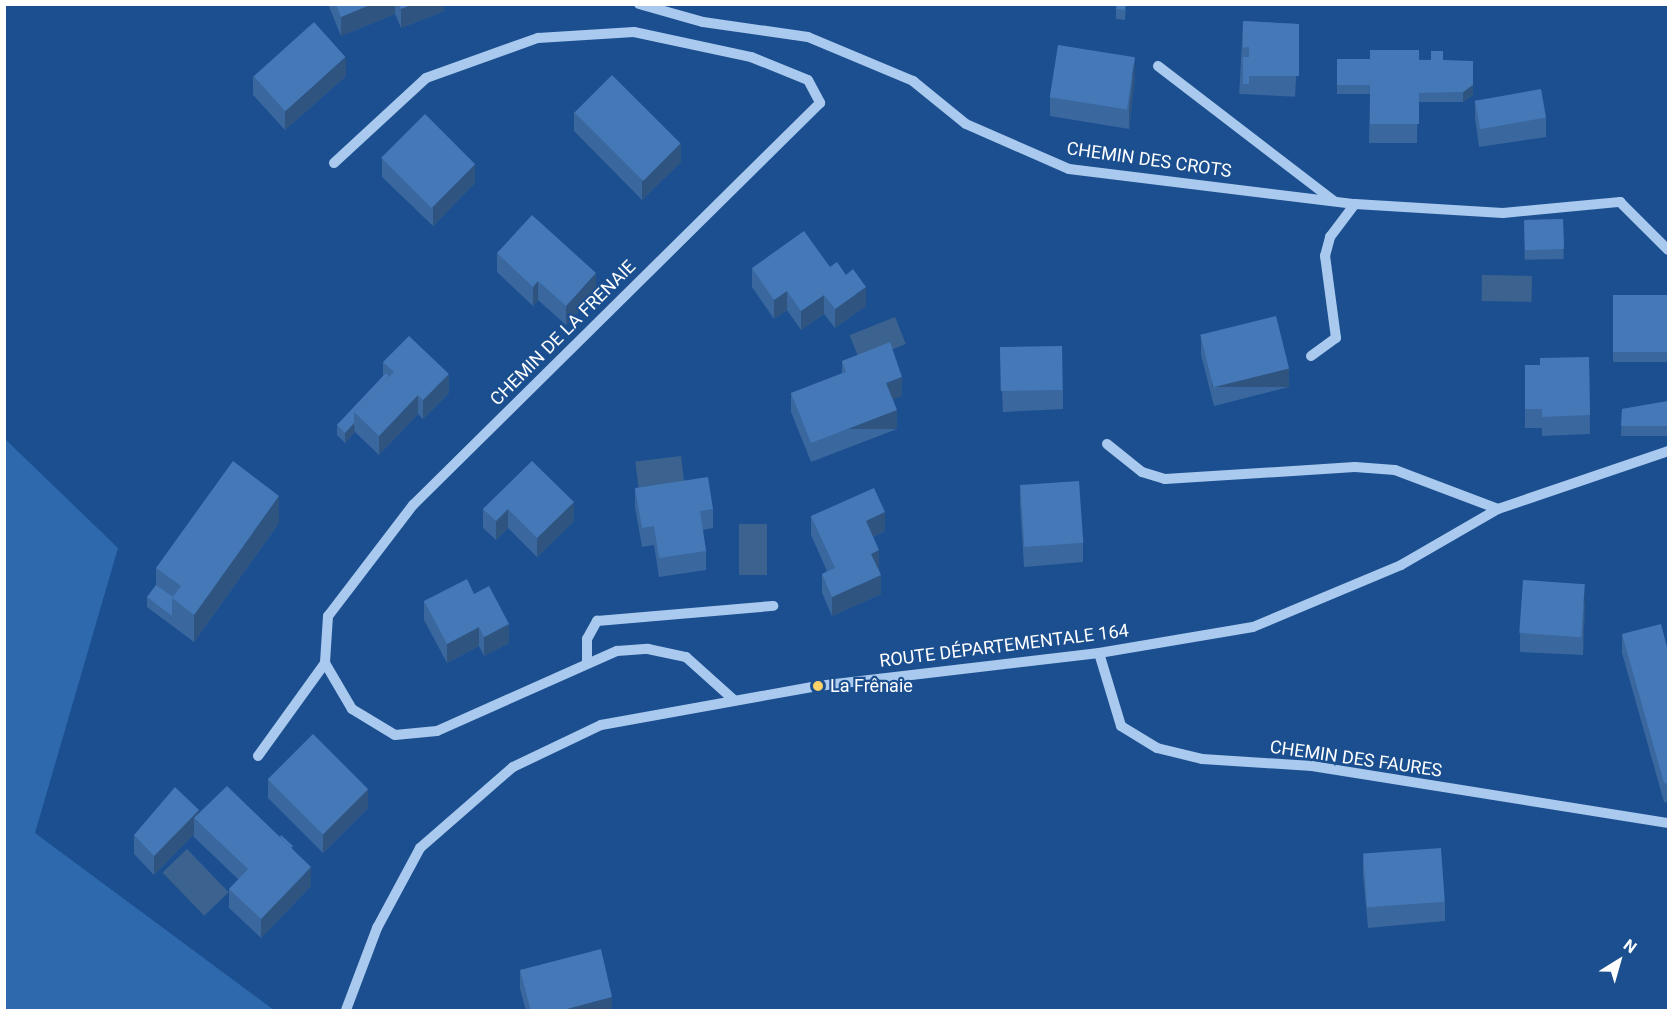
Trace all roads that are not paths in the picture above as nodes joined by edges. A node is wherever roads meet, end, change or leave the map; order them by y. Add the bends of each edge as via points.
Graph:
1 (639, 4) edge
2 (1158, 66) dead end
3 (334, 163) dead end
4 (1335, 202) junction
5 (1355, 204) junction
6 (1668, 250) edge
7 (1311, 356) dead end
8 (1107, 444) dead end
9 (1668, 451) edge
10 (1498, 509) junction
11 (773, 606) dead end
12 (1099, 652) junction
13 (587, 661) junction
14 (325, 663) junction
15 (734, 700) junction
16 (258, 756) dead end
17 (1668, 823) edge
18 (346, 1011) edge

1 - 4 street, CHEMIN DES CROTS via 703,22 808,37 914,81 966,124 1070,169
2 - 4 street
3 - 14 street, CHEMIN DE LA FRENAIE via 426,78 538,38 634,32 751,57 808,80 820,103 413,505 328,616
4 - 5 street, CHEMIN DES CROTS
5 - 6 street, CHEMIN DES CROTS via 1503,213 1620,202
5 - 7 street via 1330,237 1325,256 1336,338
8 - 10 street via 1142,472 1165,479 1355,467 1395,470
9 - 10 street, ROUTE DÉPARTEMENTALE 164
10 - 12 street, ROUTE DÉPARTEMENTALE 164 via 1401,565 1253,627
11 - 13 street via 597,621 587,639
12 - 15 street, ROUTE DÉPARTEMENTALE 164
12 - 17 street, CHEMIN DES FAURES via 1120,726 1157,748 1202,759 1312,766
13 - 14 street via 437,731 395,735 352,709
13 - 15 street via 616,651 648,649 686,657
14 - 16 street
15 - 18 street, ROUTE DÉPARTEMENTALE 164 via 601,725 513,767 420,848 376,928

